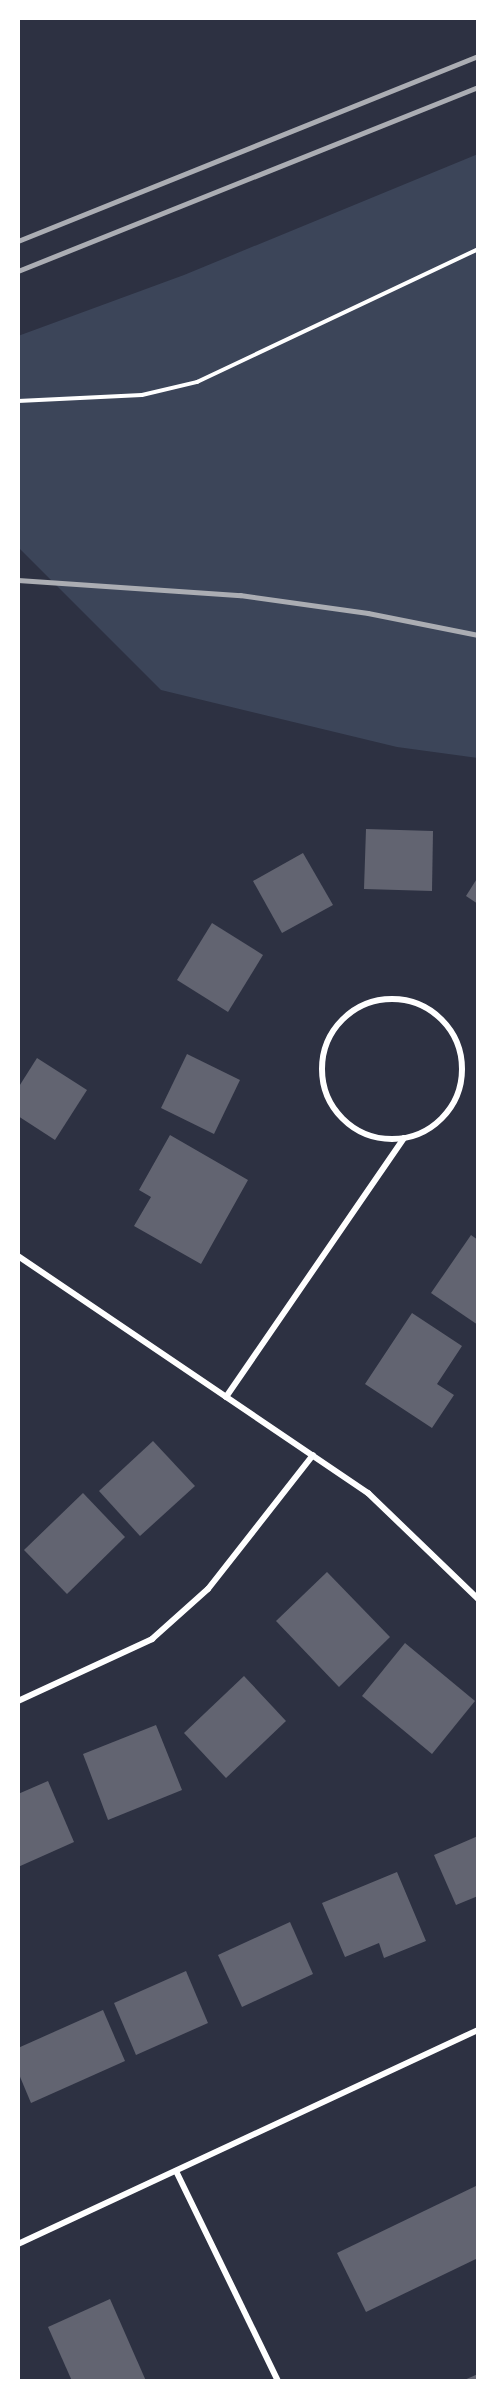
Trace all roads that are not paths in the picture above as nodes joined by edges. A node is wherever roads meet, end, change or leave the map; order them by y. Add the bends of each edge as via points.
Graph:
1 (404, 1138) junction
2 (18, 1256) edge
3 (226, 1397) junction
4 (313, 1455) junction
5 (478, 1599) edge
6 (18, 1701) edge
7 (478, 2030) edge
8 (176, 2171) junction
9 (18, 2244) edge
10 (278, 2381) edge

1 - 1 street via 427,1130 445,1115 458,1094 463,1070 459,1046 448,1024 430,1009 408,1000 385,998 363,1004 344,1017 330,1035 323,1056 322,1079 329,1100 351,1125 381,1139
1 - 3 street
2 - 3 street
3 - 4 street
4 - 5 street via 368,1493
4 - 6 street via 208,1589 152,1639
7 - 8 street
8 - 9 street
8 - 10 street

